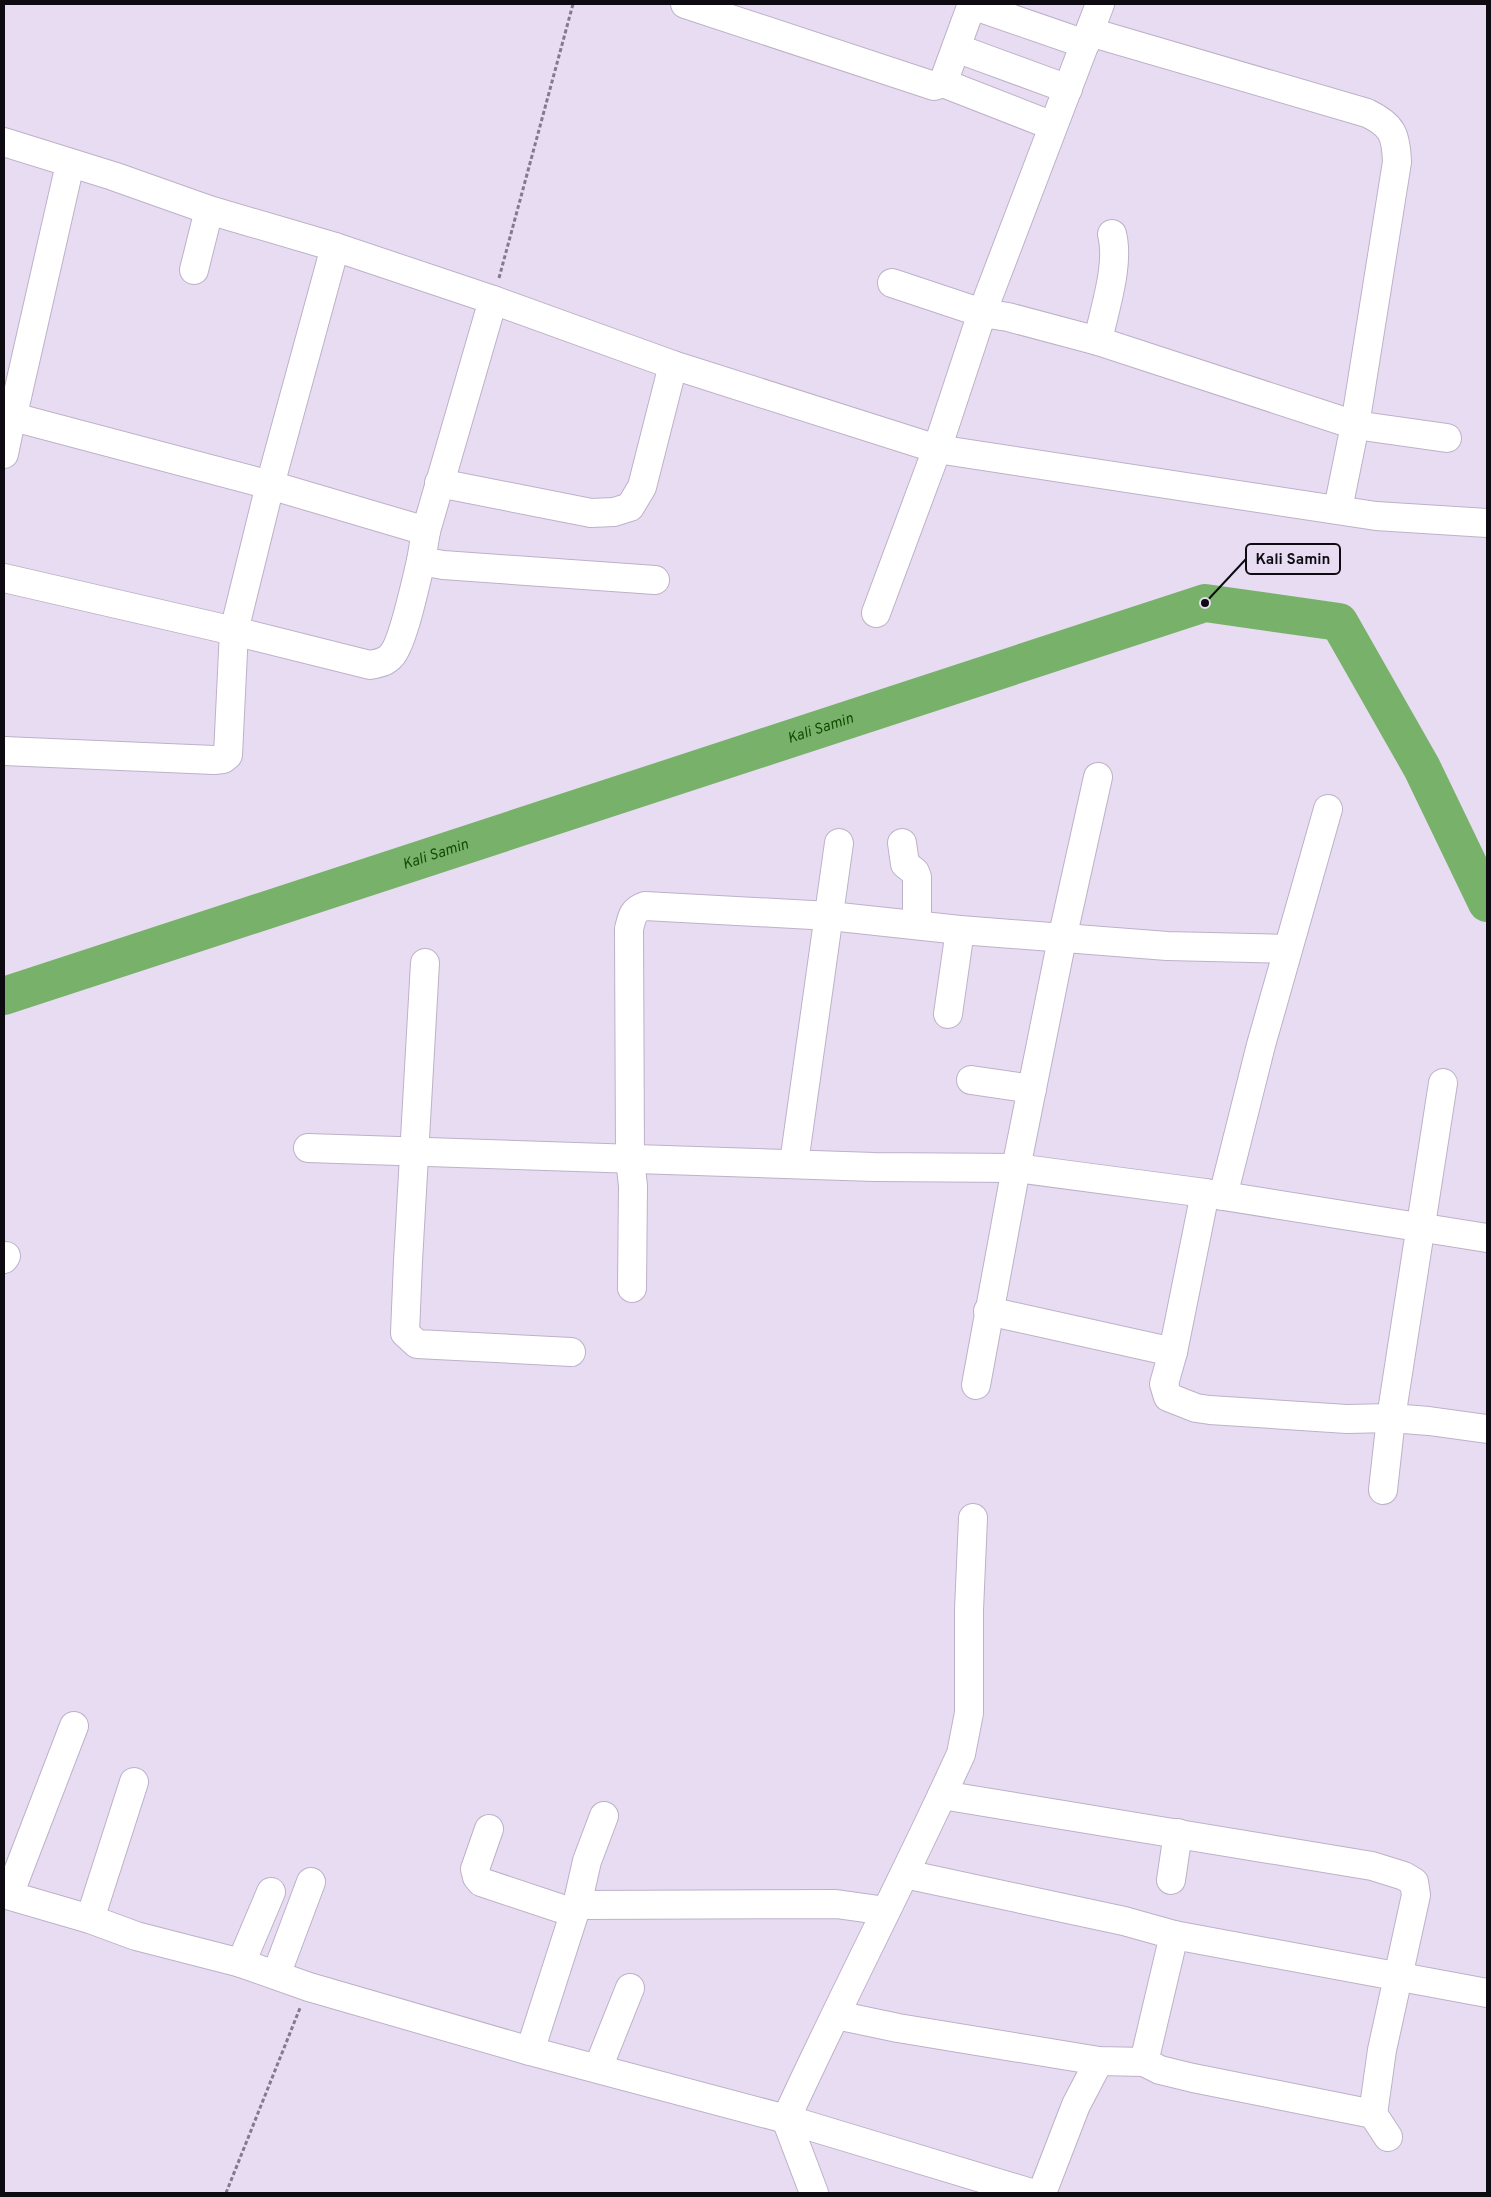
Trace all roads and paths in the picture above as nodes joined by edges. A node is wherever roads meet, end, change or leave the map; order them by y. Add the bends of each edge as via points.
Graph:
1 (573, 4) edge
2 (685, 4) edge
3 (972, 4) edge
4 (1100, 4) edge
5 (1088, 38) junction
6 (956, 48) junction
7 (943, 83) junction
8 (1068, 89) junction
9 (1053, 126) junction
10 (4, 142) edge
11 (70, 164) junction
12 (209, 210) junction
13 (1112, 234) dead end
14 (335, 247) junction
15 (194, 270) dead end
16 (892, 283) dead end
17 (493, 300) junction
18 (982, 313) junction
19 (1098, 341) junction
20 (672, 366) junction
21 (11, 416) edge
22 (1355, 425) junction
23 (1447, 438) dead end
24 (937, 449) junction
25 (4, 454) edge
26 (439, 483) junction
27 (270, 485) junction
28 (1338, 509) junction
29 (1487, 524) edge
30 (426, 531) junction
31 (422, 561) junction
32 (4, 578) edge
33 (655, 580) dead end
34 (876, 613) dead end
35 (234, 631) junction
36 (4, 751) edge
37 (1098, 777) dead end
38 (1328, 809) dead end
39 (902, 843) dead end
40 (839, 844) dead end
41 (830, 916) junction
42 (917, 926) junction
43 (960, 930) junction
44 (1062, 939) junction
45 (1288, 949) junction
46 (425, 963) dead end
47 (948, 1014) dead end
48 (971, 1080) dead end
49 (1443, 1083) dead end
50 (1032, 1089) junction
51 (308, 1148) dead end
52 (414, 1152) junction
53 (630, 1159) junction
54 (794, 1163) junction
55 (1016, 1168) junction
56 (1214, 1194) junction
57 (1421, 1228) junction
58 (1487, 1238) edge
59 (632, 1288) dead end
60 (988, 1311) junction
61 (571, 1352) dead end
62 (1173, 1352) junction
63 (976, 1385) dead end
64 (1391, 1418) junction
65 (1487, 1429) edge
66 (1383, 1490) dead end
67 (973, 1518) dead end
68 (74, 1726) dead end
69 (134, 1782) dead end
70 (942, 1795) junction
71 (604, 1816) dead end
72 (489, 1828) dead end
73 (1178, 1833) junction
74 (905, 1874) junction
75 (1171, 1880) dead end
76 (311, 1882) dead end
77 (271, 1892) dead end
78 (6, 1895) edge
79 (576, 1909) junction
80 (886, 1911) junction
81 (90, 1919) junction
82 (1174, 1935) junction
83 (241, 1963) junction
84 (276, 1974) junction
85 (1399, 1977) junction
86 (309, 1987) junction
87 (630, 1988) dead end
88 (1487, 1993) edge
89 (836, 2014) junction
90 (530, 2051) junction
91 (1099, 2061) junction
92 (1144, 2062) junction
93 (598, 2068) junction
94 (1373, 2114) junction
95 (786, 2120) junction
96 (1388, 2137) dead end
97 (226, 2193) edge
98 (814, 2193) edge
99 (1031, 2193) edge
100 (1042, 2193) edge

1 - 17 path
2 - 7 street via 934,86
3 - 5 street
3 - 6 street
4 - 5 street
5 - 8 street
5 - 22 street via 1367,113 1391,129 1397,162
6 - 7 street
6 - 8 street
7 - 9 street
8 - 9 street
9 - 18 street
10 - 11 street
11 - 12 street
11 - 21 street
12 - 14 street
12 - 15 street
13 - 19 street via 1115,246 1113,262
14 - 17 street
14 - 27 street
16 - 18 street
17 - 20 street
17 - 26 street
18 - 19 street
18 - 24 street
19 - 22 street
20 - 24 street
20 - 26 street via 642,488 630,507 614,512 591,512
21 - 25 street
21 - 27 street
22 - 23 street
22 - 28 street
24 - 28 street
24 - 34 street
26 - 30 street
27 - 30 street
27 - 35 street
28 - 29 street via 1398,518
30 - 31 street
31 - 33 street
31 - 35 street via 399,640 393,655 384,662 370,665
32 - 35 street
35 - 36 street via 229,751 223,759
37 - 44 street
38 - 45 street
39 - 42 street via 905,864 917,877
40 - 41 street
41 - 42 street
41 - 53 street via 646,906 632,914 629,929
41 - 54 street
42 - 43 street
43 - 44 street
43 - 47 street
44 - 45 street
44 - 50 street
45 - 56 street
46 - 52 street
48 - 50 street
49 - 57 street
50 - 55 street
51 - 52 street
52 - 53 street
52 - 61 street via 406,1333 411,1340 436,1346
53 - 54 street
53 - 59 street via 633,1186
54 - 55 street
55 - 56 street
55 - 60 street
56 - 57 street
56 - 62 street
57 - 58 street
57 - 64 street
60 - 62 street
60 - 63 street
62 - 64 street via 1164,1384 1165,1393 1171,1399 1196,1408 1347,1419
64 - 65 street
64 - 66 street
67 - 70 street via 968,1630 969,1714 961,1754
68 - 78 street
69 - 81 street
70 - 73 street
70 - 74 street
71 - 79 street via 587,1860
72 - 79 street via 474,1869 481,1882
73 - 75 street
73 - 85 street via 1372,1866 1414,1882 1416,1895
74 - 80 street
74 - 82 street via 1124,1921
76 - 84 street
77 - 83 street
78 - 81 street
79 - 80 street via 836,1904
79 - 90 street
80 - 89 street
81 - 83 street via 136,1936
82 - 85 street
82 - 92 street
83 - 84 street
84 - 86 street
85 - 88 street
85 - 94 street via 1382,2050
86 - 90 street
86 - 97 path
87 - 93 street
89 - 91 street via 898,2028
89 - 95 street
90 - 93 street
91 - 92 street
91 - 100 street via 1076,2105
92 - 94 street via 1160,2070 1193,2078
93 - 95 street
94 - 96 street
95 - 98 street
95 - 99 street

